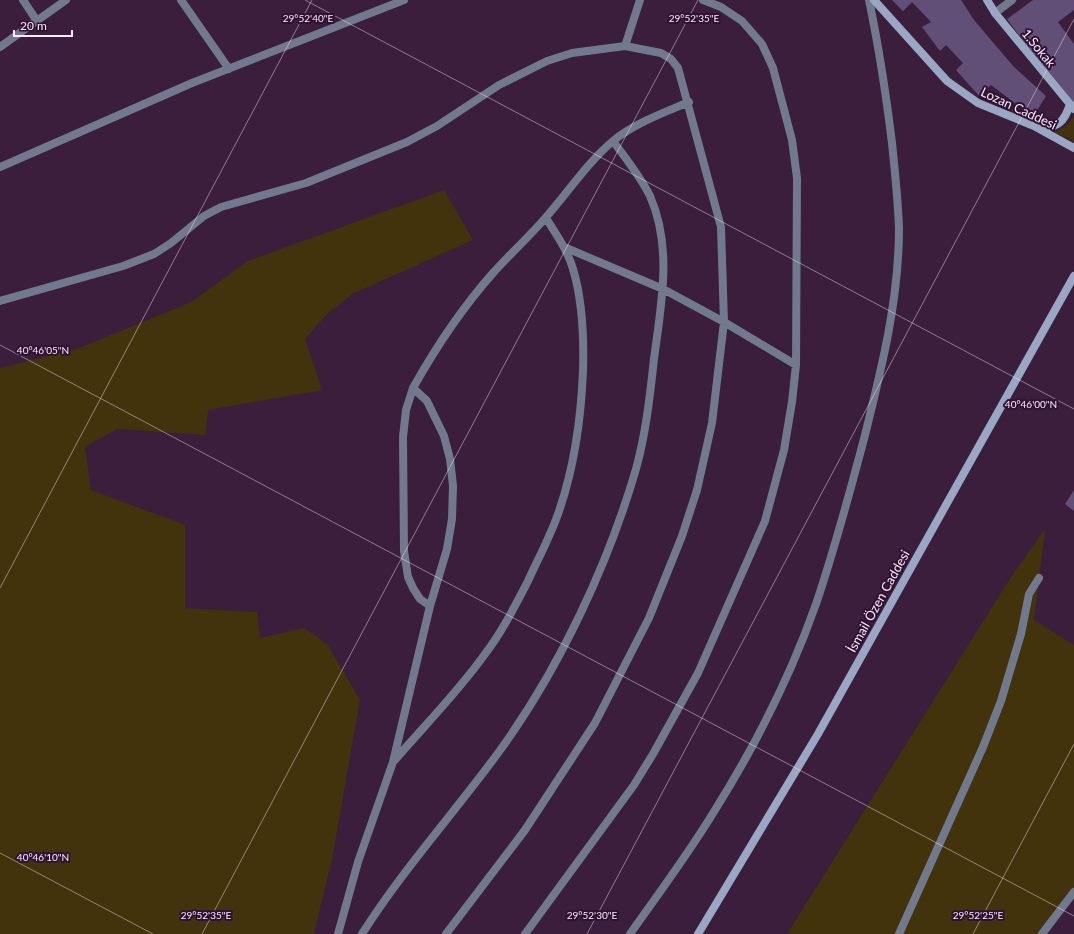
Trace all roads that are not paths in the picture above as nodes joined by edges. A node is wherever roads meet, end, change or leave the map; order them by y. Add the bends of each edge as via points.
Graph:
1 (23, 0) edge
2 (66, 0) edge
3 (181, 0) edge
4 (404, 0) edge
5 (640, 0) edge
6 (703, 0) edge
7 (869, 0) edge
8 (874, 0) edge
9 (987, 0) edge
10 (1012, 0) edge
11 (995, 13) junction
12 (38, 21) junction
13 (625, 46) junction
14 (0, 47) edge
15 (229, 69) junction
16 (689, 102) junction
17 (1072, 107) edge
18 (1034, 126) junction
19 (613, 141) junction
20 (1074, 148) edge
21 (0, 167) edge
22 (546, 218) junction
23 (564, 247) junction
24 (1074, 276) edge
25 (663, 289) junction
26 (0, 301) edge
27 (724, 322) junction
28 (796, 365) junction
29 (413, 388) junction
30 (1039, 578) dead end
31 (430, 606) junction
32 (393, 762) junction
33 (1074, 892) edge
34 (338, 934) edge
35 (362, 934) edge
36 (446, 934) edge
37 (525, 934) edge
38 (630, 934) edge
39 (698, 934) edge
40 (899, 934) edge
41 (1042, 934) edge

1 - 12 street
2 - 12 street
3 - 15 street
4 - 15 street
5 - 13 street
6 - 28 street via 721,7 742,21 762,44 782,97 792,140 797,178
7 - 38 street via 883,71 899,227 894,307 879,378 840,526 816,604 797,652 765,721 716,810
8 - 18 street, Lozan Caddesi via 947,81 978,103
9 - 11 street, 1.Sokak
10 - 11 street
11 - 17 street, 1.Sokak
12 - 14 street
13 - 16 street via 648,49 671,59 678,68
13 - 26 street via 572,53 547,61 499,85 437,126 407,142 306,183 221,207 204,216 154,254 123,266
15 - 21 street
16 - 19 street via 633,127
16 - 27 street via 721,227
17 - 18 street via 1067,116 1053,128
18 - 20 street, Lozan Caddesi
19 - 22 street
19 - 25 street via 639,177 657,215 664,249
22 - 23 street
22 - 29 street via 502,262 473,297 451,326
23 - 25 street
23 - 32 street via 573,267 578,290 584,351 579,420 558,514 548,541 518,601 486,654
24 - 39 street, İsmail Özen Caddesi via 818,734
25 - 27 street
25 - 35 street via 642,445 626,498 592,588 551,668 506,741 389,894
27 - 28 street
27 - 36 street via 712,423 697,490 680,542 649,618 595,723 554,788 496,870
28 - 37 street via 784,450 765,521 714,640 646,766
29 - 31 street via 406,410 403,437 404,551 408,577 413,588 420,599
29 - 31 street via 427,401 444,436 453,486 452,519 447,549
30 - 40 street via 1029,594 1021,634 983,747
31 - 32 street
32 - 34 street via 358,862
33 - 41 street

